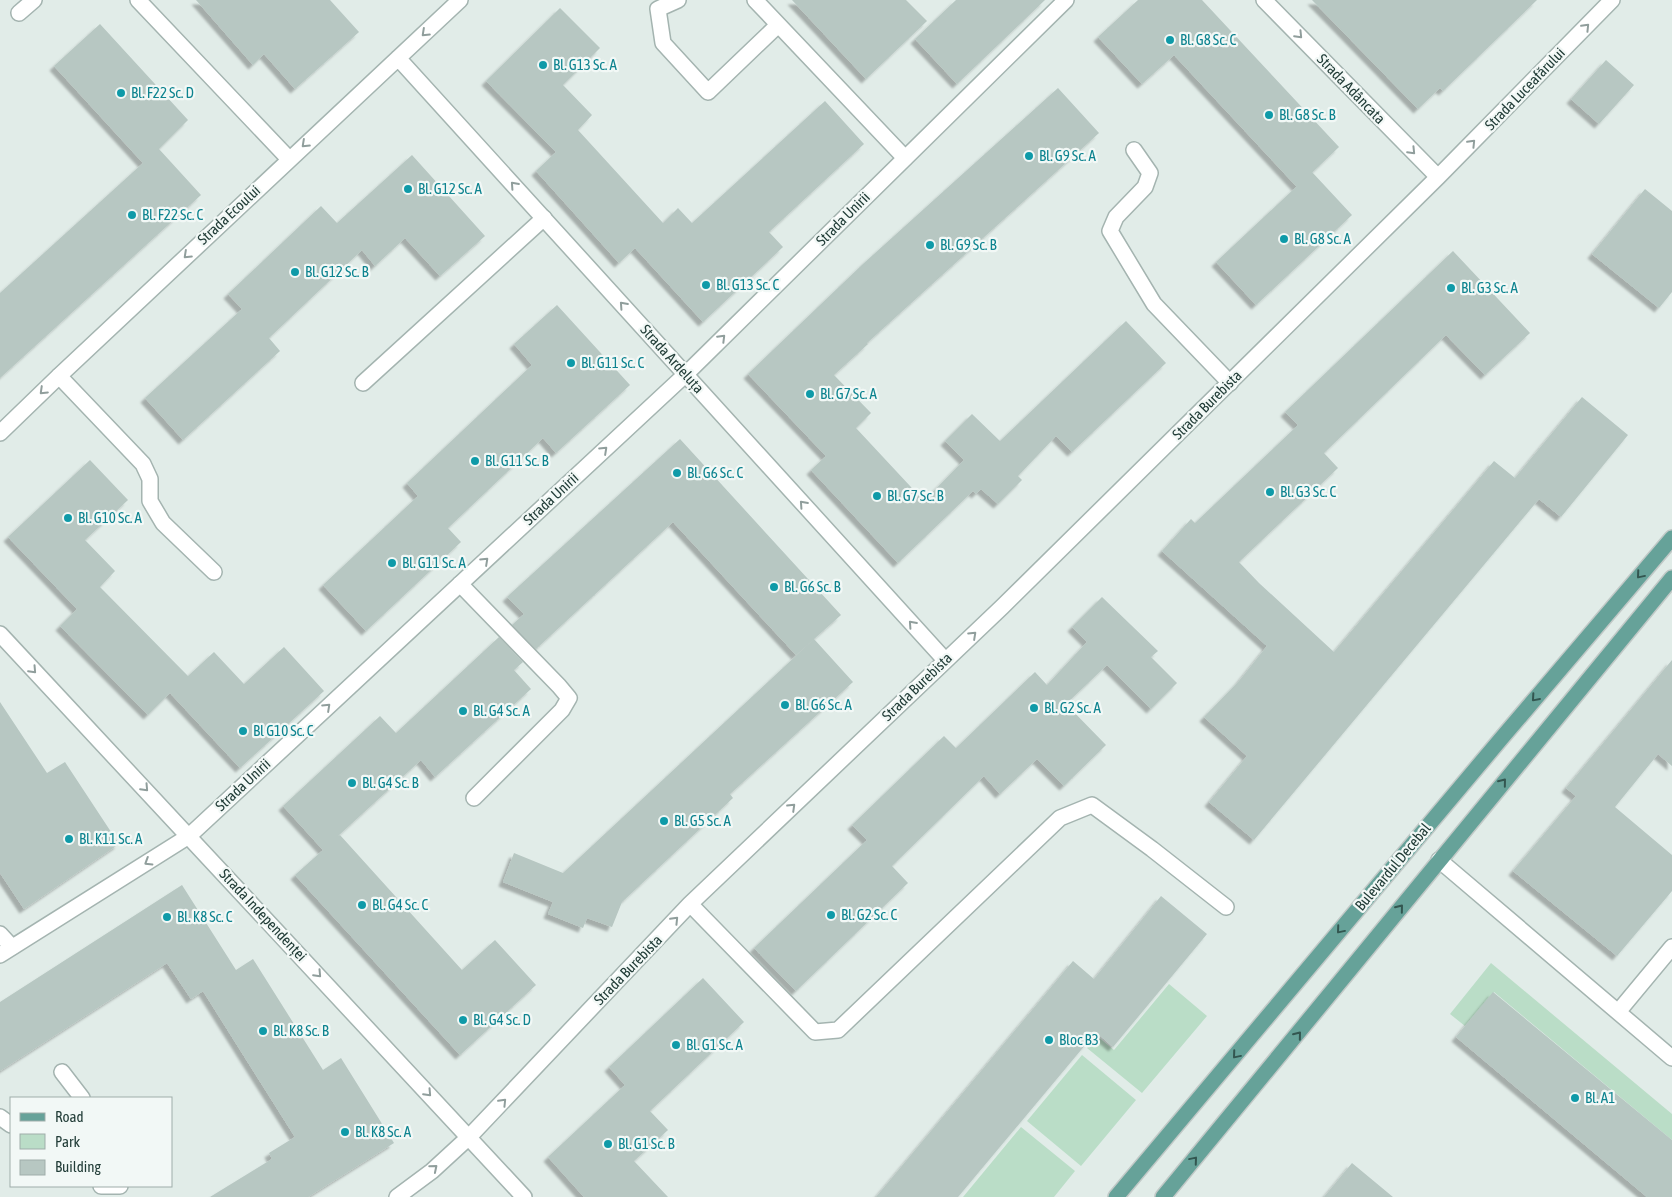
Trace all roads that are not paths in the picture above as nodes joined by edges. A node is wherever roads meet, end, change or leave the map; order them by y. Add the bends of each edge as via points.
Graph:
1 (34, 0) edge
2 (138, 0) edge
3 (460, 0) edge
4 (678, 0) edge
5 (755, 0) edge
6 (1066, 0) edge
7 (1264, 0) edge
8 (1612, 0) edge
9 (19, 13) dead end
10 (778, 26) junction
11 (398, 58) junction
12 (1134, 150) dead end
13 (905, 158) junction
14 (289, 159) junction
15 (1438, 177) junction
16 (544, 218) junction
17 (686, 374) junction
18 (59, 376) junction
19 (363, 383) dead end
20 (1230, 383) junction
21 (0, 433) edge
22 (1672, 538) edge
23 (214, 572) dead end
24 (1672, 578) edge
25 (460, 584) junction
26 (0, 634) edge
27 (945, 660) junction
28 (474, 798) dead end
29 (189, 836) junction
30 (1439, 860) junction
31 (690, 904) junction
32 (1226, 907) dead end
33 (0, 934) edge
34 (1672, 947) edge
35 (6, 951) edge
36 (1618, 1012) junction
37 (1672, 1058) edge
38 (62, 1072) dead end
39 (81, 1097) edge
40 (470, 1137) junction
41 (397, 1197) edge
42 (524, 1197) edge
43 (1116, 1197) edge
44 (1163, 1197) edge

1 - 9 street
2 - 14 street
3 -> 11 street, Strada Ecoului
4 - 10 street via 658,9 663,43 708,92
5 - 10 street
6 - 13 street, Strada Unirii
7 -> 15 street, Strada Adâncata
15 -> 8 street, Strada Luceafărului
10 - 13 street
11 -> 14 street, Strada Ecoului
16 -> 11 street, Strada Ardeluța
12 - 20 street via 1150,173 1145,187 1116,217 1110,231 1154,304
17 -> 13 street, Strada Unirii
14 -> 18 street, Strada Ecoului
15 - 20 street, Strada Burebista
17 -> 16 street, Strada Ardeluța
16 - 19 street
25 -> 17 street, Strada Unirii
27 -> 17 street, Strada Ardeluța
18 -> 21 street, Strada Ecoului
18 - 23 street via 143,464 150,479 150,501 163,523
27 -> 20 street, Strada Burebista
22 -> 43 main road, Bulevardul Decebal
30 -> 24 main road, Bulevardul Decebal
25 - 28 street via 569,698 562,710
29 -> 25 street, Strada Unirii
26 -> 29 street, Strada Independenței
31 -> 27 street, Strada Burebista
29 -> 35 street, Strada Unirii
29 -> 40 street, Strada Independenței
30 - 36 street
44 -> 30 main road, Bulevardul Decebal
31 - 32 street via 815,1032 838,1030 1060,818 1092,805
40 -> 31 street, Strada Burebista
33 - 35 street
34 - 36 street
36 - 37 street
38 - 39 street
41 -> 40 street, Strada Burebista
40 - 42 street, Strada Independenței

